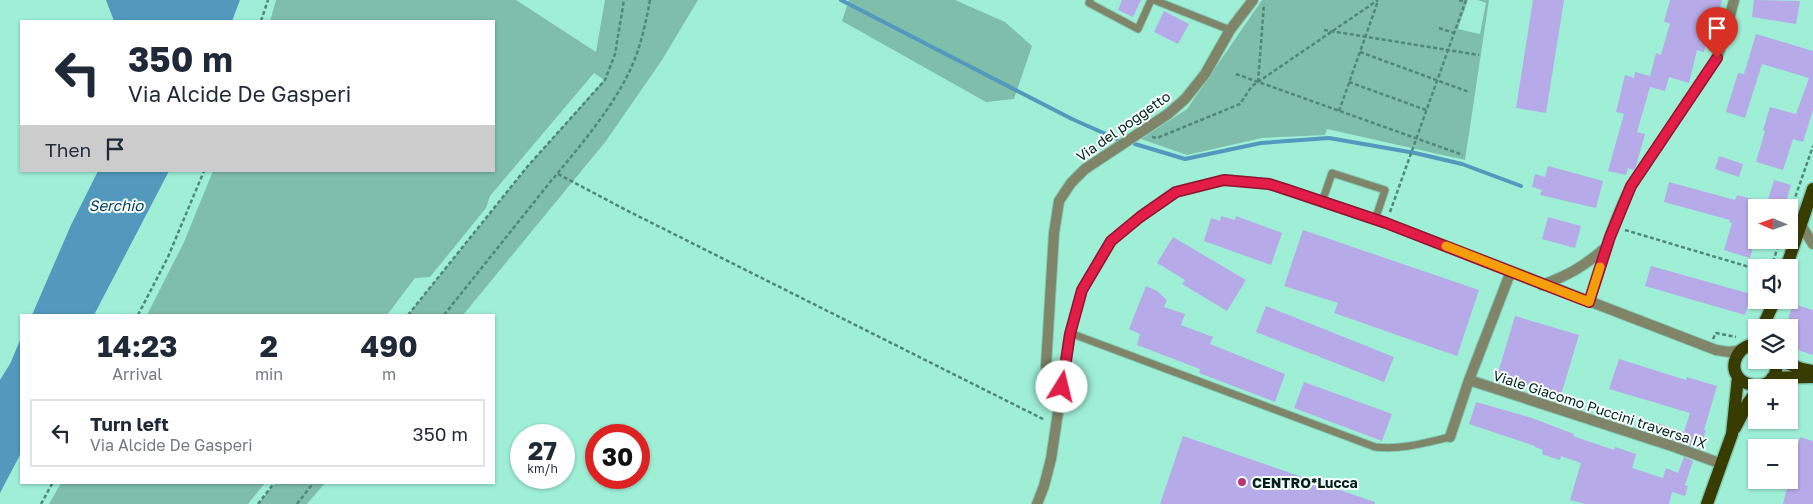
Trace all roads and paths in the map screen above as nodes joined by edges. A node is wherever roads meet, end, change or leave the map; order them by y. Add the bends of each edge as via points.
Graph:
1 (268, 0) edge
2 (624, 0) edge
3 (650, 0) edge
4 (1090, 0) edge
5 (1153, 0) edge
6 (1253, 0) edge
7 (1265, 0) edge
8 (1459, 0) edge
9 (1734, 0) edge
10 (1465, 1) edge
11 (261, 20) edge
12 (1440, 28) dead end
13 (1230, 30) junction
14 (1324, 30) dead end
15 (1332, 31) junction
16 (1454, 33) junction
17 (1365, 36) junction
18 (1448, 50) junction
19 (1360, 52) junction
20 (1479, 55) dead end
21 (1236, 74) dead end
22 (1437, 80) junction
23 (1258, 82) junction
24 (1349, 82) junction
25 (1469, 92) dead end
26 (1426, 110) junction
27 (1339, 111) junction
28 (1136, 134) junction
29 (1416, 138) junction
30 (1813, 146) edge
31 (1463, 155) dead end
32 (204, 172) edge
33 (558, 174) junction
34 (1813, 188) edge
35 (1795, 199) edge
36 (1322, 202) junction
37 (1375, 220) junction
38 (1386, 223) junction
39 (1614, 226) junction
40 (1801, 226) junction
41 (1813, 244) edge
42 (1606, 248) junction
43 (1789, 259) edge
44 (1748, 266) edge
45 (1511, 272) junction
46 (1542, 285) junction
47 (1589, 302) junction
48 (139, 314) edge
49 (409, 314) edge
50 (445, 314) edge
51 (1070, 334) junction
52 (1742, 334) dead end
53 (1748, 345) edge
54 (1748, 348) edge
55 (1712, 349) junction
56 (1798, 368) edge
57 (1776, 369) edge
58 (1813, 370) edge
59 (1736, 371) junction
60 (1813, 377) edge
61 (1768, 379) edge
62 (1469, 380) junction
63 (1798, 380) edge
64 (1748, 385) edge
65 (1059, 403) junction
66 (1748, 404) edge
67 (1055, 425) junction
68 (1732, 434) junction
69 (1450, 437) joint
70 (1722, 464) junction
71 (52, 484) edge
72 (273, 484) edge
73 (312, 484) edge
74 (41, 504) edge
75 (258, 504) edge
76 (297, 504) edge
77 (1037, 504) edge
78 (1706, 504) edge

1 - 11 path
2 - 49 path via 615,54 605,80 527,167
3 - 33 path via 635,58 622,85
4 - 5 lane via 1089,3 1138,28
5 - 13 lane
6 - 13 street, Via del poggetto
7 - 23 path
8 - 10 path
9 - 39 street via 1717,58 1631,186
10 - 16 path
12 - 16 path
13 - 28 street, Via del poggetto via 1185,99
14 - 15 path
15 - 17 path
15 - 17 path via 1378,0
15 - 23 path
16 - 18 path
17 - 18 path
17 - 19 path
18 - 20 path
18 - 22 path
19 - 22 path
19 - 24 path
21 - 23 path
22 - 25 path
22 - 26 path
23 - 27 path
23 - 28 path via 1240,104 1157,138
24 - 26 path
24 - 27 path
26 - 29 path
27 - 29 path
28 - 65 street, Via del poggetto via 1085,169 1059,202 1054,233 1046,366 1048,380
29 - 31 path
29 - 38 path
30 - 35 path
32 - 48 path via 168,256
33 - 50 path
33 - 67 path
34 - 40 main road
36 - 37 street
36 - 37 lane via 1332,173 1385,190
36 - 51 street via 1269,184 1224,180 1176,192 1111,241 1082,290
37 - 38 street
38 - 45 street
39 - 42 street
39 - 44 path
40 - 41 street
40 - 43 main road
42 - 46 street via 1570,274
42 - 47 street
45 - 46 street
45 - 62 street, Viale Giacomo Puccini traversa IX
46 - 47 street
47 - 55 street
51 - 65 street
51 - 69 lane via 1375,446 1418,445
52 - 55 path via 1735,338 1716,333
53 - 55 street via 1729,352
54 - 59 main road via 1736,359
55 - 59 street
56 - 58 main road
57 - 61 main road
59 - 64 main road
59 - 68 main road
60 - 63 main road
62 - 69 street, Viale Giacomo Puccini traversa IX
62 - 70 street, Viale Giacomo Puccini traversa IX
65 - 67 street
66 - 68 main road
67 - 77 street via 1051,459
68 - 70 main road
70 - 78 main road
71 - 74 path
72 - 75 path
73 - 76 path

